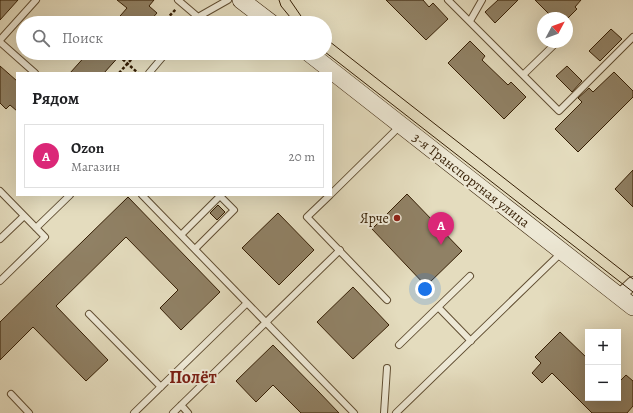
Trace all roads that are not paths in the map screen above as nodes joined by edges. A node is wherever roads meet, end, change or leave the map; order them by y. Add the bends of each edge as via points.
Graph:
1 (36, 0) edge
2 (228, 0) edge
3 (241, 0) edge
4 (448, 0) edge
5 (482, 0) edge
6 (180, 1) edge
7 (22, 16) edge
8 (197, 16) edge
9 (200, 16) edge
10 (262, 16) edge
11 (470, 21) junction
12 (16, 23) edge
13 (633, 37) edge
14 (0, 41) edge
15 (550, 48) edge
16 (16, 56) edge
17 (21, 60) edge
18 (160, 60) edge
19 (318, 60) edge
20 (34, 72) edge
21 (149, 72) edge
22 (523, 75) junction
23 (401, 125) junction
24 (0, 191) edge
25 (332, 192) edge
26 (69, 196) edge
27 (143, 196) edge
28 (328, 196) edge
29 (24, 216) junction
30 (36, 228) junction
31 (181, 235) junction
32 (0, 239) edge
33 (195, 249) junction
34 (340, 250) junction
35 (562, 251) junction
36 (470, 276) dead end
37 (0, 281) edge
38 (633, 283) edge
39 (619, 296) junction
40 (388, 300) dead end
41 (247, 303) junction
42 (633, 307) edge
43 (438, 308) junction
44 (89, 314) dead end
45 (266, 322) junction
46 (471, 341) junction
47 (399, 346) dead end
48 (387, 368) dead end
49 (161, 387) junction
50 (11, 394) dead end
51 (181, 405) junction
52 (29, 413) edge
53 (134, 413) edge
54 (173, 413) edge
55 (188, 413) edge
56 (354, 413) edge
57 (384, 413) edge
58 (396, 413) edge

1 - 7 lane
2 - 9 lane
3 - 10 main road
4 - 11 lane
5 - 11 lane
6 - 8 lane
11 - 22 lane
12 - 14 lane
13 - 22 lane via 559,111
14 - 16 lane
15 - 22 lane
17 - 20 lane
18 - 21 lane
19 - 23 main road, 3-я Транспортная улица
23 - 25 lane
23 - 35 main road, 3-я Транспортная улица
24 - 29 lane
26 - 30 lane
27 - 31 lane
28 - 34 lane via 307,217
29 - 30 lane
29 - 32 lane
30 - 37 lane via 45,237
31 - 33 lane
31 - 33 lane via 220,196 234,210
33 - 41 lane
34 - 40 lane
34 - 45 lane
35 - 39 main road, 3-я Транспортная улица
35 - 46 lane
36 - 43 lane
38 - 39 street
39 - 42 main road, 3-я Транспортная улица
41 - 45 lane
41 - 49 lane
43 - 46 lane
43 - 47 lane
44 - 49 lane
45 - 51 lane
45 - 56 lane
46 - 58 lane
48 - 57 lane
49 - 53 lane
50 - 52 lane
51 - 54 lane
51 - 55 lane

